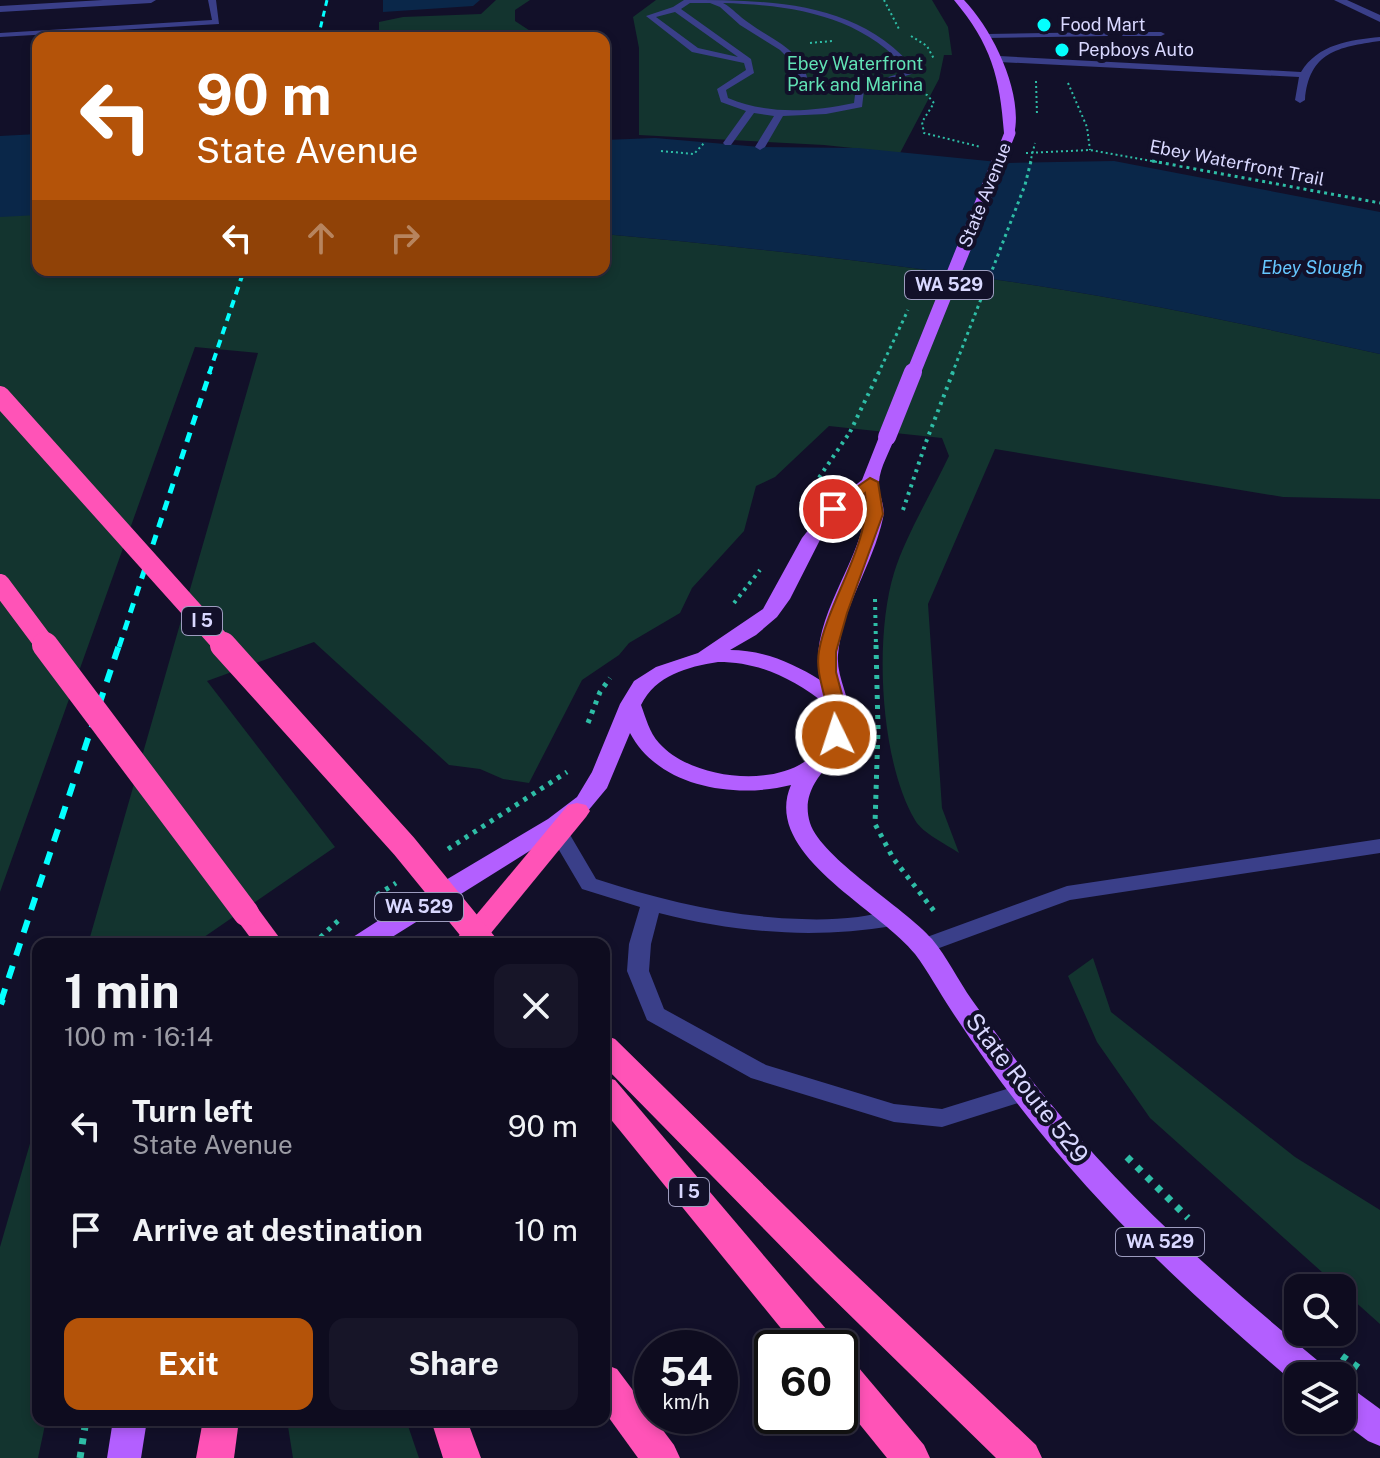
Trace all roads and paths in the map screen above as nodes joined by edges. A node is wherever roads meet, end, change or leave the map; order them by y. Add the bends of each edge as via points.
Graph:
1 (151, 0) edge
2 (212, 0) edge
3 (884, 0) edge
4 (959, 0) edge
5 (1339, 0) edge
6 (688, 1) edge
7 (704, 1) edge
8 (0, 9) edge
9 (676, 9) junction
10 (1380, 19) edge
11 (898, 22) dead end
12 (1074, 25) dead end
13 (50, 32) edge
14 (32, 33) edge
15 (1063, 34) junction
16 (1105, 34) dead end
17 (1125, 34) dead end
18 (1161, 34) dead end
19 (0, 35) edge
20 (987, 36) junction
21 (1380, 39) edge
22 (999, 59) junction
23 (748, 62) junction
24 (1304, 75) junction
25 (1066, 78) dead end
26 (805, 86) dead end
27 (911, 90) dead end
28 (1300, 100) dead end
29 (752, 109) junction
30 (781, 112) junction
31 (714, 133) dead end
32 (1036, 135) dead end
33 (728, 143) dead end
34 (760, 147) dead end
35 (985, 148) dead end
36 (1090, 150) junction
37 (661, 151) dead end
38 (1026, 153) dead end
39 (1380, 203) edge
40 (0, 396) edge
41 (870, 482) junction
42 (898, 524) dead end
43 (0, 584) edge
44 (877, 591) dead end
45 (703, 656) junction
46 (835, 701) junction
47 (631, 705) junction
48 (808, 772) junction
49 (577, 811) junction
50 (559, 833) junction
51 (404, 846) junction
52 (1380, 846) edge
53 (651, 906) junction
54 (246, 913) junction
55 (893, 919) junction
56 (955, 934) junction
57 (256, 938) edge
58 (265, 938) edge
59 (371, 938) edge
60 (471, 938) edge
61 (479, 938) edge
62 (495, 938) edge
63 (923, 946) junction
64 (610, 1053) edge
65 (1026, 1092) junction
66 (610, 1096) edge
67 (1119, 1149) dead end
68 (1196, 1226) dead end
69 (804, 1330) edge
70 (1334, 1349) dead end
71 (1295, 1362) edge
72 (1368, 1375) dead end
73 (610, 1389) edge
74 (858, 1395) edge
75 (1356, 1412) edge
76 (85, 1426) edge
77 (129, 1426) edge
78 (220, 1426) edge
79 (451, 1426) edge
80 (1380, 1430) edge
81 (80, 1458) edge
82 (124, 1458) edge
83 (215, 1458) edge
84 (462, 1458) edge
85 (661, 1458) edge
86 (911, 1458) edge
87 (1023, 1458) edge

1 - 8 street
2 - 13 lane via 216,22
3 - 11 path
4 - 20 main road, State Avenue / WA 529
5 - 10 street
6 - 7 lane
6 - 9 lane
7 - 26 lane via 725,4 744,24 793,54 805,72
7 - 30 lane via 766,2 813,10 871,34 913,72 859,89 859,105
9 - 23 lane
9 - 23 lane via 650,16 695,50
12 - 15 lane
14 - 19 lane
15 - 16 lane
15 - 20 lane
17 - 18 lane
20 - 22 main road, State Avenue / WA 529
21 - 24 lane via 1321,53
22 - 24 lane
22 - 41 main road, State Avenue / WA 529, bridge via 1010,133
23 - 29 lane via 748,76 721,89 733,104
24 - 28 lane
25 - 36 path via 1087,127
27 - 35 path via 934,103 922,122 924,133
29 - 30 lane
29 - 33 lane
30 - 34 lane
31 - 37 path via 694,154
32 - 42 path, bridge via 1025,185
36 - 38 path, Ebey Waterfront Trail
36 - 39 path, Ebey Waterfront Trail
40 - 51 highway, I 5, bridge
41 - 45 main road via 833,509 802,552 784,596 771,612
41 - 46 main road, State Avenue via 876,514 828,652
43 - 54 highway, bridge
44 - 56 path via 875,824 893,858
45 - 46 main road via 727,653 786,668
45 - 47 main road via 658,673 640,686
46 - 48 main road via 836,735 823,759
47 - 48 main road via 647,748 691,773 764,783
47 - 49 main road via 601,776
48 - 55 main road, State Route 529 via 797,798 798,822 808,842
49 - 50 highway
49 - 59 main road, WA 529
50 - 53 lane via 589,884
50 - 60 highway
51 - 61 highway, I 5, bridge
51 - 62 highway, bridge
52 - 56 lane via 1067,893
53 - 55 lane via 778,924 853,928
53 - 65 lane via 638,971 655,1014 759,1072 894,1113 942,1118
54 - 57 highway
54 - 58 highway
55 - 63 main road, State Route 529 / WA 529
56 - 63 lane
63 - 65 main road, State Route 529 / WA 529
64 - 87 highway
65 - 71 main road, State Route 529 / WA 529 via 1111,1193 1218,1297
66 - 69 highway, I 5
67 - 68 path
70 - 72 path
73 - 85 highway
74 - 86 highway
75 - 80 main road
76 - 81 path
77 - 82 main road
78 - 83 highway
79 - 84 highway

